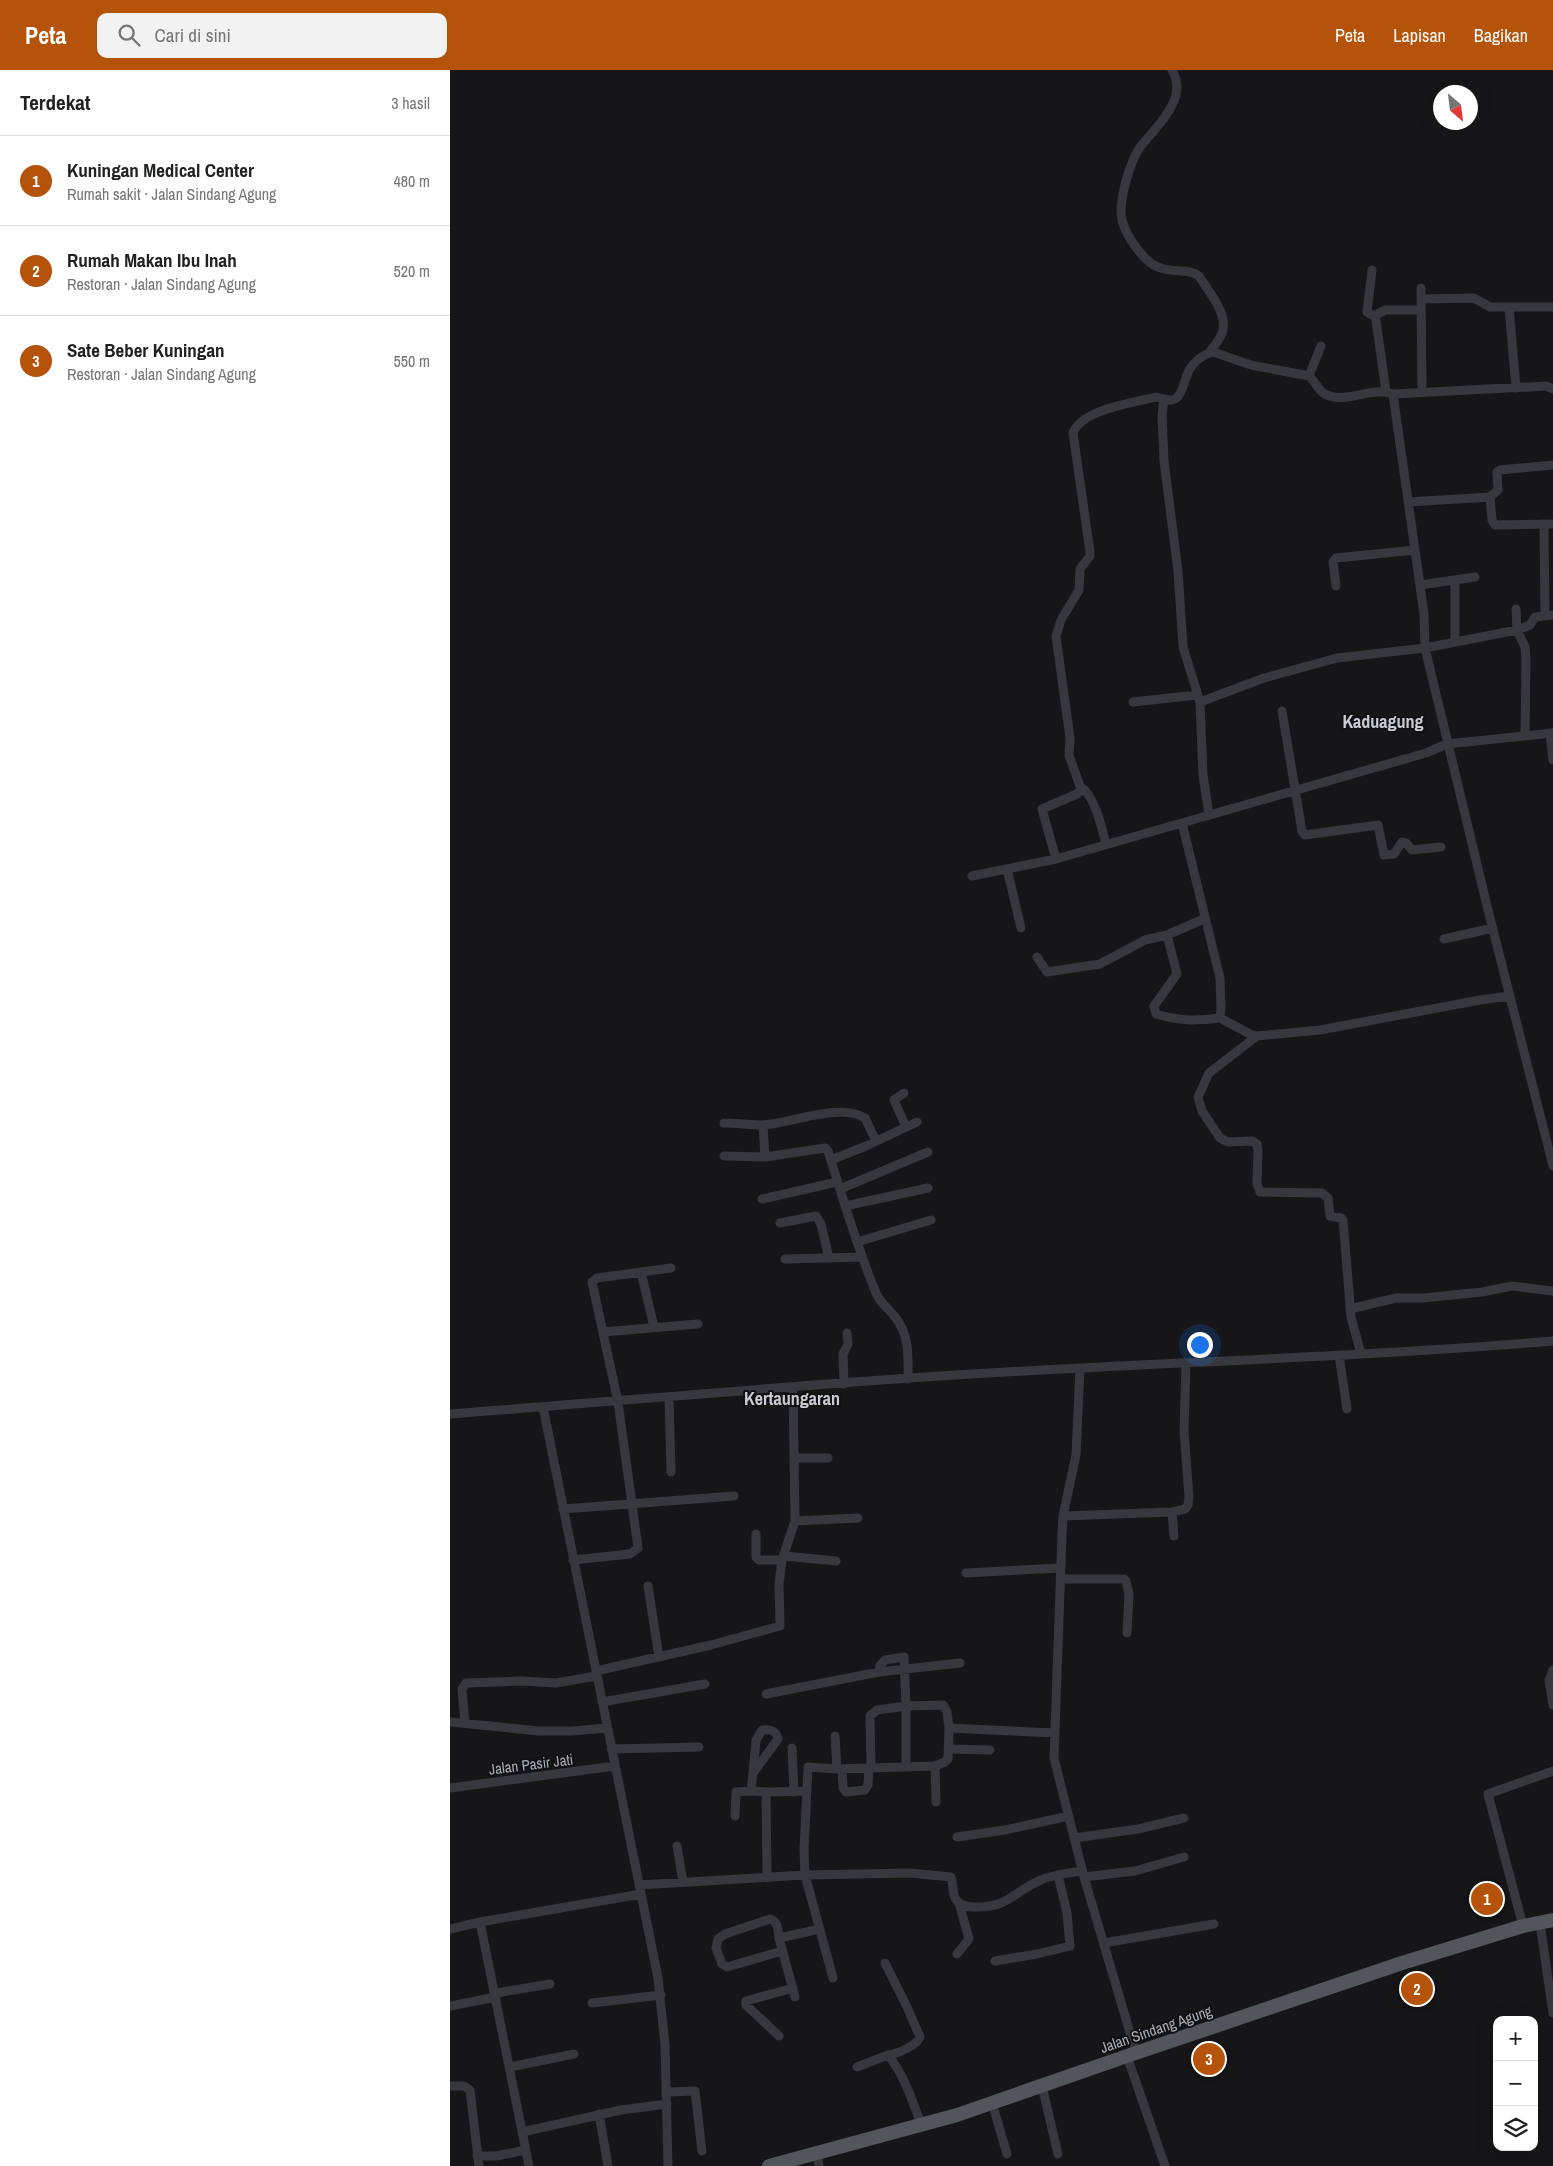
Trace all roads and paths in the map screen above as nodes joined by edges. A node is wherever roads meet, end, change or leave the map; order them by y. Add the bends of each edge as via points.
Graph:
1 (1172, 70) edge
2 (1372, 270) dead end
3 (1421, 288) dead end
4 (1421, 299) junction
5 (1509, 307) junction
6 (1553, 307) edge
7 (1421, 310) junction
8 (1374, 316) junction
9 (1321, 346) dead end
10 (1209, 353) junction
11 (1309, 376) junction
12 (1516, 388) junction
13 (1553, 389) edge
14 (1422, 392) junction
15 (1389, 393) junction
16 (1164, 399) junction
17 (1553, 465) edge
18 (1490, 497) junction
19 (1408, 502) junction
20 (1548, 524) edge
21 (1415, 550) junction
22 (1475, 577) dead end
23 (1455, 580) junction
24 (1420, 585) junction
25 (1336, 586) dead end
26 (1516, 610) dead end
27 (1549, 615) edge
28 (1517, 630) junction
29 (1455, 642) junction
30 (1425, 648) junction
31 (1199, 699) junction
32 (1133, 702) dead end
33 (1282, 710) dead end
34 (1551, 733) edge
35 (1525, 735) junction
36 (1448, 744) junction
37 (1553, 760) edge
38 (1081, 787) junction
39 (1296, 792) junction
40 (1209, 815) junction
41 (1182, 823) junction
42 (1106, 844) junction
43 (1441, 847) dead end
44 (1056, 859) junction
45 (1006, 869) junction
46 (972, 876) dead end
47 (1204, 919) junction
48 (1021, 928) dead end
49 (1493, 928) junction
50 (1167, 935) junction
51 (1444, 939) dead end
52 (1037, 956) dead end
53 (1510, 996) junction
54 (1220, 1018) junction
55 (1257, 1036) junction
56 (904, 1093) dead end
57 (917, 1122) dead end
58 (724, 1123) dead end
59 (763, 1125) junction
60 (906, 1127) junction
61 (876, 1141) junction
62 (928, 1152) dead end
63 (724, 1156) dead end
64 (765, 1157) junction
65 (831, 1160) junction
66 (1553, 1166) edge
67 (839, 1186) junction
68 (928, 1188) dead end
69 (762, 1199) dead end
70 (845, 1206) junction
71 (931, 1220) dead end
72 (780, 1224) dead end
73 (857, 1242) junction
74 (862, 1256) junction
75 (829, 1258) junction
76 (785, 1259) dead end
77 (671, 1268) dead end
78 (640, 1272) junction
79 (1553, 1291) edge
80 (1350, 1309) junction
81 (698, 1324) dead end
82 (654, 1328) junction
83 (603, 1332) junction
84 (847, 1333) dead end
85 (1553, 1341) edge
86 (1361, 1354) junction
87 (1339, 1355) junction
88 (1186, 1364) junction
89 (1080, 1368) junction
90 (908, 1379) junction
91 (844, 1384) junction
92 (793, 1388) junction
93 (669, 1397) junction
94 (618, 1402) junction
95 (543, 1407) junction
96 (1347, 1409) dead end
97 (450, 1414) edge
98 (794, 1458) junction
99 (828, 1458) dead end
100 (672, 1472) dead end
101 (734, 1496) dead end
102 (632, 1502) junction
103 (563, 1509) junction
104 (1172, 1512) junction
105 (1063, 1516) junction
106 (858, 1518) dead end
107 (795, 1521) junction
108 (756, 1534) dead end
109 (1174, 1536) dead end
110 (783, 1558) junction
111 (573, 1560) junction
112 (836, 1561) dead end
113 (1060, 1568) junction
114 (966, 1573) dead end
115 (1060, 1579) junction
116 (648, 1586) dead end
117 (1127, 1633) dead end
118 (659, 1657) junction
119 (960, 1663) dead end
120 (904, 1668) junction
121 (1553, 1670) edge
122 (879, 1672) junction
123 (596, 1674) junction
124 (705, 1684) dead end
125 (766, 1694) dead end
126 (602, 1702) junction
127 (1553, 1705) edge
128 (906, 1706) junction
129 (450, 1722) edge
130 (465, 1723) junction
131 (607, 1728) junction
132 (949, 1728) junction
133 (1055, 1733) junction
134 (835, 1736) dead end
135 (699, 1747) dead end
136 (792, 1748) dead end
137 (611, 1749) junction
138 (949, 1749) junction
139 (990, 1750) dead end
140 (615, 1766) junction
141 (906, 1766) junction
142 (935, 1766) junction
143 (793, 1767) junction
144 (808, 1767) junction
145 (870, 1768) junction
146 (840, 1769) junction
147 (1553, 1771) edge
148 (753, 1772) dead end
149 (450, 1788) edge
150 (751, 1791) junction
151 (807, 1791) junction
152 (766, 1792) junction
153 (794, 1792) junction
154 (936, 1802) dead end
155 (735, 1816) dead end
156 (1069, 1816) junction
157 (1184, 1818) dead end
158 (957, 1837) dead end
159 (1074, 1838) junction
160 (676, 1846) dead end
161 (1184, 1857) dead end
162 (1083, 1874) junction
163 (806, 1875) junction
164 (1058, 1875) junction
165 (767, 1878) junction
166 (683, 1882) junction
167 (639, 1885) junction
168 (641, 1894) junction
169 (959, 1903) junction
170 (1547, 1921) edge
171 (480, 1922) junction
172 (1214, 1924) dead end
173 (1523, 1926) junction
174 (450, 1928) edge
175 (820, 1929) junction
176 (779, 1938) junction
177 (1104, 1943) junction
178 (782, 1951) junction
179 (957, 1954) dead end
180 (995, 1961) dead end
181 (885, 1963) dead end
182 (833, 1978) dead end
183 (550, 1984) dead end
184 (496, 1995) junction
185 (661, 1995) junction
186 (592, 2003) dead end
187 (450, 2006) edge
188 (1553, 2013) edge
189 (779, 2036) dead end
190 (574, 2054) dead end
191 (1132, 2054) junction
192 (888, 2055) junction
193 (510, 2067) junction
194 (857, 2067) dead end
195 (450, 2086) edge
196 (1042, 2086) junction
197 (667, 2092) junction
198 (992, 2103) junction
199 (667, 2104) junction
200 (599, 2114) junction
201 (922, 2126) junction
202 (522, 2132) junction
203 (526, 2150) junction
204 (702, 2151) dead end
205 (1007, 2154) dead end
206 (1058, 2154) dead end
207 (477, 2156) junction
208 (818, 2160) edge
209 (785, 2164) edge
210 (479, 2166) edge
211 (529, 2166) edge
212 (608, 2166) edge
213 (668, 2166) edge
214 (768, 2166) edge
215 (1165, 2166) edge

1 - 10 street via 1177,78 1174,99 1161,125 1140,147 1131,167 1121,213 1127,232 1152,264 1164,270 1199,276 1223,320 1222,335
2 - 8 street via 1367,310
3 - 4 street
4 - 5 street via 1474,298 1490,307
4 - 7 street
5 - 6 street
5 - 12 street
7 - 8 street via 1384,310
7 - 14 street
8 - 15 street
9 - 11 street
10 - 11 street via 1216,352 1251,365
10 - 16 street via 1194,363 1176,398
11 - 15 street via 1322,392 1331,397
12 - 13 street via 1546,386
12 - 14 street
14 - 15 street
15 - 19 street
16 - 31 street via 1164,461 1178,571 1183,647
16 - 38 street via 1156,397 1090,415 1076,426 1073,433 1090,556 1080,570 1079,590 1061,620 1056,636 1069,731 1069,755
17 - 18 street via 1498,471 1498,490
18 - 19 street
18 - 20 street via 1495,525
19 - 21 street
20 - 27 street
21 - 24 street
21 - 25 street via 1336,558 1333,562
22 - 23 street
23 - 24 street
23 - 29 street
24 - 30 street
26 - 28 street
27 - 28 street via 1535,617 1530,625
28 - 29 street
28 - 35 street via 1526,654
29 - 30 street
30 - 31 street via 1337,658 1291,669
30 - 36 street
31 - 32 street
31 - 40 street via 1202,775
33 - 39 street
34 - 35 street
34 - 37 street
35 - 36 street
36 - 39 street
36 - 49 street
38 - 42 street via 1088,793
38 - 44 street via 1077,794 1042,809
39 - 40 street
39 - 43 street via 1305,835 1378,825 1384,855 1394,854 1402,842 1412,850
40 - 41 street
41 - 42 street
41 - 47 street
42 - 44 street
44 - 45 street
45 - 46 street
45 - 48 street
47 - 50 street
47 - 54 street via 1220,978
49 - 51 street
49 - 53 street
50 - 52 street via 1145,940 1090,967 1047,972
50 - 54 street via 1177,974 1154,1006 1156,1014 1193,1021
53 - 55 street via 1320,1030
53 - 66 street
54 - 55 street
55 - 80 street via 1209,1073 1199,1092 1198,1102 1220,1138 1228,1142 1252,1141 1256,1144 1260,1192 1322,1193 1326,1196 1330,1216 1342,1220
56 - 60 street via 894,1100
57 - 60 street
58 - 59 street
59 - 61 street via 818,1115 858,1114 865,1118
59 - 64 street
60 - 61 street
61 - 65 street
62 - 67 street
63 - 64 street
64 - 65 street via 826,1148
65 - 67 street
67 - 69 street
67 - 70 street
68 - 70 street
70 - 73 street
71 - 73 street
72 - 75 street via 816,1216
73 - 74 street
74 - 75 street
74 - 90 street via 877,1296 905,1332
75 - 76 street
77 - 78 street
78 - 82 street
78 - 83 street via 598,1278 592,1282
79 - 80 street via 1512,1286 1424,1298 1396,1298
80 - 86 street
81 - 82 street
82 - 83 street
83 - 94 street
84 - 91 street via 848,1344 843,1358
85 - 86 street
86 - 87 street
87 - 88 street
87 - 96 street
88 - 89 street
88 - 104 street via 1184,1431 1188,1505 1185,1510
89 - 90 street
89 - 105 street via 1076,1455
90 - 91 street
91 - 92 street
92 - 93 street
92 - 98 street
93 - 94 street
93 - 100 street
94 - 95 street
94 - 102 street
95 - 97 street
95 - 103 street
98 - 99 street
98 - 107 street
101 - 102 street
102 - 103 street
102 - 111 street via 638,1542 636,1552
103 - 111 street
104 - 105 street
104 - 109 street
105 - 113 street
106 - 107 street
107 - 110 street
108 - 110 street via 756,1557 759,1560
110 - 112 street
110 - 118 street via 779,1584 780,1626
111 - 123 street
113 - 114 street
113 - 115 street
115 - 117 street via 1124,1579 1129,1594
115 - 133 street
116 - 118 street
118 - 123 street
119 - 120 street
120 - 122 street
120 - 122 street via 903,1654 885,1660
120 - 128 street
121 - 127 street via 1549,1681
122 - 125 street
123 - 126 street
123 - 130 street via 547,1684 466,1683 462,1686
124 - 126 street
126 - 131 street
128 - 132 street via 943,1705
128 - 141 street
128 - 145 street via 877,1710 870,1716
129 - 130 street
130 - 131 street via 539,1731
131 - 137 street
132 - 133 street
132 - 138 street
133 - 156 street via 1056,1768
134 - 146 street
135 - 137 street
136 - 143 street
137 - 140 street
138 - 139 street
138 - 142 street via 948,1759
140 - 149 street, Jalan Pasir Jati
140 - 167 street
141 - 142 street
141 - 145 street
142 - 154 street
143 - 144 street
143 - 153 street
144 - 146 street
144 - 151 street
145 - 146 street
145 - 146 street via 867,1787 855,1792 845,1791
147 - 173 street via 1488,1794
148 - 150 street
150 - 152 street
150 - 155 street via 736,1792
151 - 153 street
151 - 163 street
152 - 153 street
152 - 165 street
156 - 158 street
156 - 159 street
157 - 159 street via 1156,1826
159 - 162 street
160 - 166 street
161 - 162 street via 1135,1871
162 - 164 street
162 - 177 street
163 - 165 street
163 - 169 street via 910,1873 950,1876 954,1897
163 - 175 street
164 - 169 street via 1031,1884 997,1906 971,1907
164 - 180 street via 1067,1913 1070,1946
165 - 166 street
166 - 167 street
167 - 168 street
168 - 171 street
168 - 185 street
169 - 179 street via 969,1935 967,1943
170 - 173 main road, Jalan Sindang Agung
170 - 188 street
171 - 174 street
171 - 184 street
172 - 177 street
173 - 191 main road, Jalan Sindang Agung
175 - 176 street
175 - 182 street
176 - 178 street
176 - 178 street via 778,1926 770,1919 721,1936 716,1948 722,1964 727,1967
177 - 191 street
178 - 189 street via 794,1992 746,2001 746,2005
181 - 192 street via 920,2036 918,2041
183 - 184 street
184 - 187 street
184 - 193 street
185 - 186 street
185 - 197 street
190 - 193 street
191 - 196 main road, Jalan Sindang Agung
191 - 215 street
192 - 194 street
192 - 201 street via 907,2084
193 - 202 street
195 - 207 street via 464,2086 470,2090
196 - 198 main road, Jalan Sindang Agung
196 - 206 street
197 - 199 street
197 - 204 street via 695,2091
198 - 201 main road, Jalan Sindang Agung
198 - 205 street
199 - 200 street
199 - 213 street
200 - 202 street
200 - 212 street
201 - 208 main road, Jalan Sindang Agung
202 - 203 street
203 - 207 street
203 - 211 street
207 - 210 street
208 - 209 main road, Jalan Sindang Agung
209 - 214 main road, Jalan Sindang Agung

